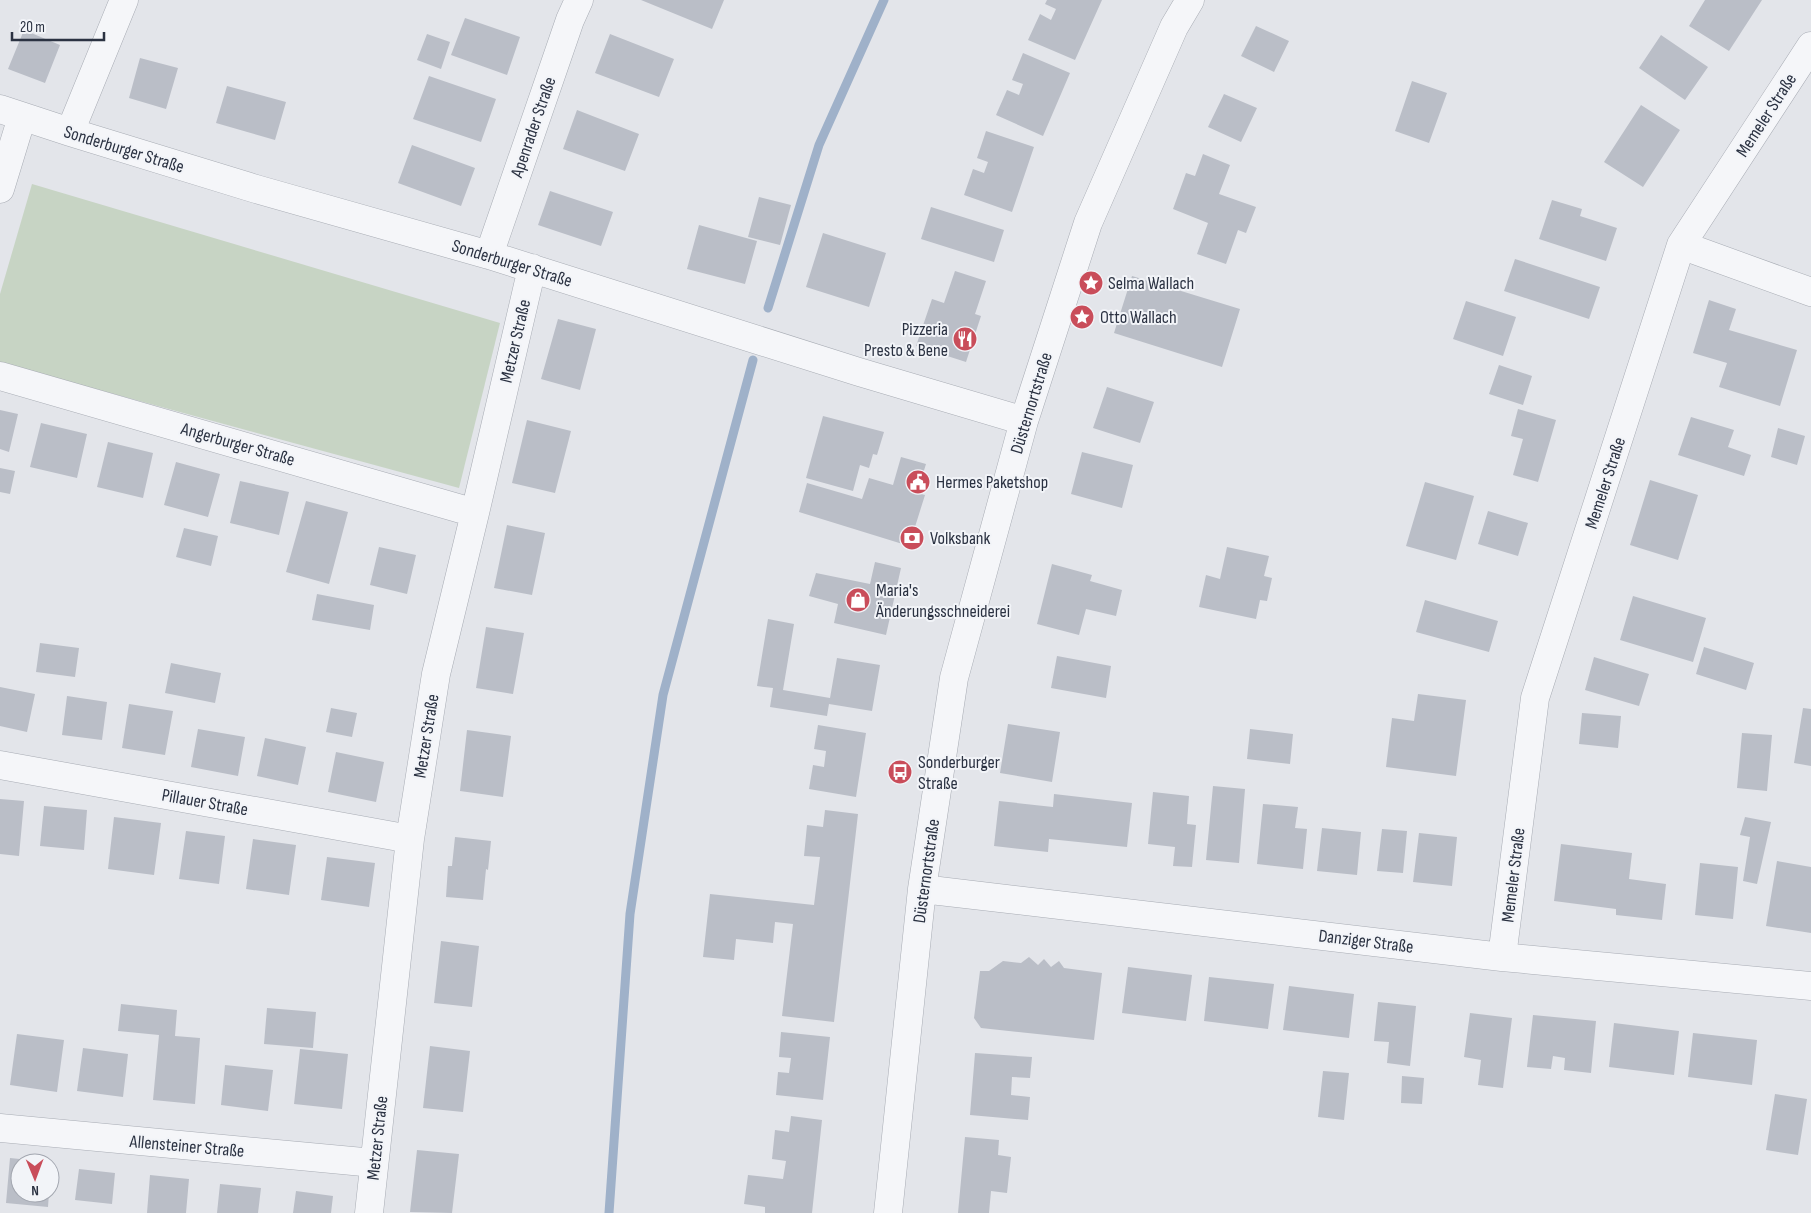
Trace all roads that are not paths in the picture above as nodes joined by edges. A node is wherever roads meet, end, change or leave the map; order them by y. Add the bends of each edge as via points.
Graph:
1 (124, 0) edge
2 (579, 0) edge
3 (1190, 0) edge
4 (1811, 46) edge
5 (11, 113) edge
6 (70, 132) junction
7 (0, 189) edge
8 (1681, 245) junction
9 (489, 255) junction
10 (532, 268) junction
11 (1811, 292) edge
12 (0, 376) edge
13 (1024, 421) junction
14 (475, 513) junction
15 (0, 765) edge
16 (410, 839) junction
17 (922, 889) junction
18 (1502, 957) junction
19 (1811, 986) edge
20 (0, 1128) edge
21 (374, 1163) junction
22 (369, 1213) edge
23 (888, 1213) edge

1 - 6 street
2 - 9 street, Apenrader Straße
3 - 13 street, Düsternortstraße via 1174,27 1088,223
4 - 8 street, Memeler Straße
5 - 6 street, Sonderburger Straße
5 - 7 street
6 - 9 street, Sonderburger Straße
8 - 11 street
8 - 18 street, Memeler Straße via 1536,698
9 - 10 street, Sonderburger Straße
10 - 13 street, Sonderburger Straße
10 - 14 street, Metzer Straße
12 - 14 street, Angerburger Straße
13 - 17 street, Düsternortstraße via 954,678
14 - 16 street, Metzer Straße via 436,674
15 - 16 street, Pillauer Straße
16 - 21 street, Metzer Straße
17 - 18 street, Danziger Straße
17 - 23 street, Düsternortstraße
18 - 19 street, Danziger Straße
20 - 21 street, Allensteiner Straße
21 - 22 street, Metzer Straße

